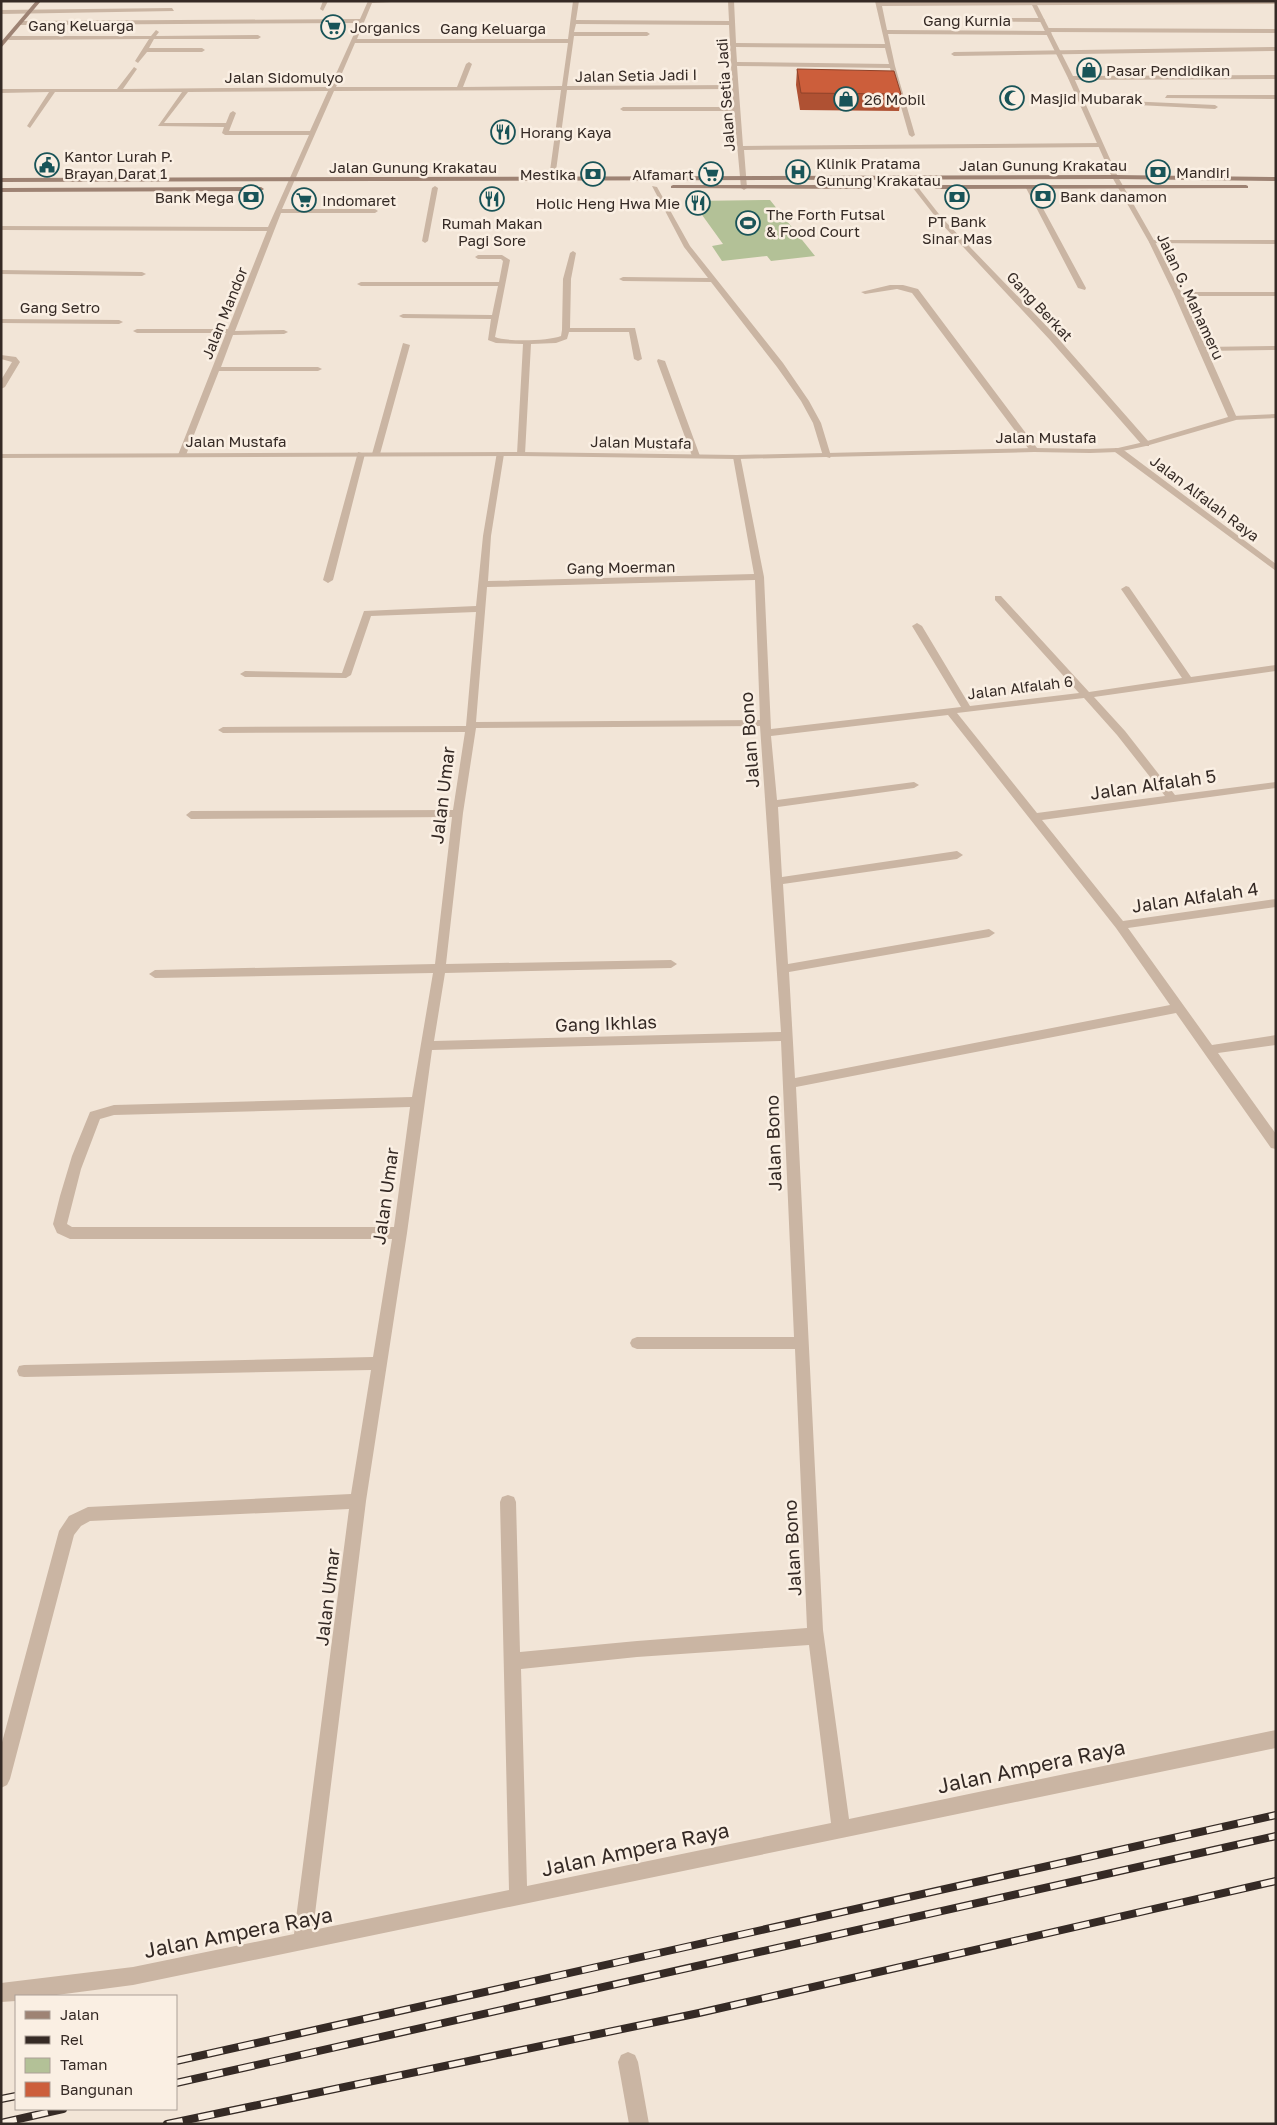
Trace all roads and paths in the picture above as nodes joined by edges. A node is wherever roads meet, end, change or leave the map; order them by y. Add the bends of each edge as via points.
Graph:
1 (39, 1) edge
2 (326, 1) edge
3 (371, 1) edge
4 (409, 1) edge
5 (576, 1) edge
6 (731, 1) edge
7 (1033, 2) edge
8 (1192, 2) edge
9 (1276, 2) edge
10 (878, 3) edge
11 (323, 9) dead end
12 (1, 12) edge
13 (31, 12) junction
14 (968, 20) dead end
15 (1042, 20) junction
16 (363, 21) junction
17 (164, 22) junction
18 (574, 22) junction
19 (21, 23) junction
20 (732, 23) junction
21 (1049, 31) junction
22 (1276, 31) edge
23 (1, 32) edge
24 (14, 32) junction
25 (885, 32) junction
26 (572, 34) junction
27 (647, 34) dead end
28 (153, 37) junction
29 (258, 37) dead end
30 (8, 38) junction
31 (355, 41) junction
32 (572, 41) junction
33 (2, 45) edge
34 (734, 45) junction
35 (886, 46) junction
36 (145, 50) junction
37 (202, 50) dead end
38 (1276, 50) edge
39 (1059, 53) junction
40 (954, 54) dead end
41 (138, 61) dead end
42 (469, 64) dead end
43 (734, 64) junction
44 (890, 66) junction
45 (134, 69) dead end
46 (1276, 77) edge
47 (1071, 78) junction
48 (735, 87) junction
49 (566, 88) junction
50 (459, 89) junction
51 (1, 90) edge
52 (54, 90) junction
53 (119, 90) junction
54 (186, 90) junction
55 (333, 90) junction
56 (1167, 97) dead end
57 (1276, 97) edge
58 (1082, 101) junction
59 (1215, 107) dead end
60 (624, 109) dead end
61 (738, 109) junction
62 (233, 113) dead end
63 (226, 125) junction
64 (30, 126) dead end
65 (313, 133) junction
66 (912, 135) dead end
67 (1100, 145) junction
68 (742, 148) junction
69 (1115, 177) junction
70 (552, 178) junction
71 (1276, 178) edge
72 (742, 179) junction
73 (1, 180) edge
74 (292, 180) junction
75 (644, 187) dead end
76 (661, 187) junction
77 (877, 187) dead end
78 (905, 187) dead end
79 (915, 187) junction
80 (1120, 187) junction
81 (1256, 187) dead end
82 (1266, 187) dead end
83 (1276, 187) edge
84 (425, 188) dead end
85 (435, 188) junction
86 (444, 188) dead end
87 (744, 188) junction
88 (1028, 188) junction
89 (269, 189) dead end
90 (279, 189) dead end
91 (288, 189) junction
92 (297, 189) dead end
93 (1, 190) edge
94 (278, 211) junction
95 (375, 211) dead end
96 (1, 228) edge
97 (272, 229) junction
98 (425, 241) dead end
99 (1152, 242) junction
100 (1276, 242) edge
101 (573, 253) dead end
102 (478, 257) dead end
103 (1, 272) edge
104 (142, 274) dead end
105 (623, 279) dead end
106 (713, 280) junction
107 (361, 284) dead end
108 (502, 284) junction
109 (1082, 288) dead end
110 (865, 292) dead end
111 (1178, 294) junction
112 (1276, 294) edge
113 (403, 316) dead end
114 (494, 317) junction
115 (1, 321) edge
116 (119, 322) dead end
117 (566, 330) junction
118 (137, 331) dead end
119 (231, 332) junction
120 (284, 332) dead end
121 (527, 342) junction
122 (406, 345) dead end
123 (1276, 348) edge
124 (1202, 349) junction
125 (1, 357) edge
126 (638, 359) dead end
127 (662, 361) dead end
128 (216, 369) junction
129 (318, 369) dead end
130 (1, 387) edge
131 (1276, 416) edge
132 (1233, 418) junction
133 (1146, 444) junction
134 (1034, 450) junction
135 (1118, 450) junction
136 (361, 454) junction
137 (376, 454) junction
138 (500, 454) junction
139 (522, 454) junction
140 (182, 455) junction
141 (1, 456) edge
142 (696, 456) junction
143 (828, 456) junction
144 (737, 457) junction
145 (1276, 568) edge
146 (759, 577) junction
147 (328, 580) dead end
148 (484, 584) junction
149 (1126, 589) dead end
150 (998, 598) dead end
151 (481, 609) junction
152 (917, 626) dead end
153 (1276, 668) edge
154 (245, 674) dead end
155 (1188, 680) junction
156 (1087, 695) junction
157 (967, 709) junction
158 (950, 710) junction
159 (470, 727) junction
160 (766, 728) junction
161 (223, 730) dead end
162 (914, 785) dead end
163 (1276, 785) edge
164 (1174, 799) junction
165 (772, 804) junction
166 (458, 813) junction
167 (191, 815) dead end
168 (1035, 817) junction
169 (957, 855) dead end
170 (778, 881) junction
171 (1276, 903) edge
172 (1120, 926) junction
173 (989, 933) dead end
174 (672, 964) dead end
175 (440, 969) junction
176 (783, 969) junction
177 (155, 974) dead end
178 (1177, 1008) junction
179 (787, 1036) junction
180 (1276, 1040) edge
181 (427, 1046) junction
182 (1209, 1050) junction
183 (789, 1084) junction
184 (417, 1102) junction
185 (1276, 1144) edge
186 (400, 1233) junction
187 (637, 1342) dead end
188 (801, 1343) junction
189 (379, 1364) junction
190 (24, 1371) dead end
191 (358, 1501) junction
192 (508, 1502) dead end
193 (816, 1636) junction
194 (512, 1661) junction
195 (1276, 1739) edge
196 (1, 1779) edge
197 (841, 1829) junction
198 (518, 1896) junction
199 (302, 1942) junction
200 (1, 1993) edge
201 (628, 2062) dead end
202 (639, 2124) edge

1 - 13 main road
2 - 11 street
3 - 4 street
3 - 16 street, Jalan Mandor
5 - 18 street
6 - 20 street, Jalan Setia Jadi
7 - 8 street
7 - 10 street
7 - 15 street, Jalan G. Mahameru
8 - 9 street
10 - 25 street
12 - 13 street
13 - 17 street via 173,8
13 - 19 main road
14 - 15 street
15 - 21 street, Jalan G. Mahameru
16 - 17 street
16 - 31 street, Jalan Mandor
17 - 19 street
17 - 28 street
18 - 20 street
18 - 26 street
19 - 24 main road
20 - 34 street, Jalan Setia Jadi
21 - 22 street
21 - 25 street, Gang Kurnia
21 - 39 street, Jalan G. Mahameru
23 - 24 street
24 - 30 main road
25 - 35 street
26 - 27 street
26 - 32 street
28 - 29 street, Gang Keluarga
28 - 30 street, Gang Keluarga
28 - 36 street
30 - 33 main road
31 - 32 street, Gang Keluarga
31 - 55 street, Jalan Mandor
32 - 49 street
34 - 35 street
34 - 43 street, Jalan Setia Jadi
35 - 44 street
36 - 37 street
36 - 41 street
38 - 39 street
39 - 40 street
39 - 47 street, Jalan G. Mahameru
42 - 50 street
43 - 44 street
43 - 48 street, Jalan Setia Jadi
44 - 66 street
45 - 53 street
46 - 47 street
47 - 58 street, Jalan G. Mahameru
48 - 49 street, Jalan Setia Jadi I
48 - 61 street, Jalan Setia Jadi
49 - 50 street, Jalan Sidomulyo
49 - 70 street
50 - 55 street, Jalan Sidomulyo
51 - 52 street, Jalan Sidomulyo
52 - 53 street, Jalan Sidomulyo
52 - 64 street
53 - 54 street, Jalan Sidomulyo
54 - 55 street, Jalan Sidomulyo
54 - 63 street via 161,125
55 - 65 street, Jalan Mandor
56 - 57 street
58 - 59 street
58 - 67 street, Jalan G. Mahameru
60 - 61 street
61 - 68 street, Jalan Setia Jadi
62 - 63 street
63 - 65 street via 225,132
65 - 74 street, Jalan Mandor
67 - 68 street
67 - 69 street, Jalan G. Mahameru
68 - 72 street, Jalan Setia Jadi
69 - 71 main road, Jalan Gunung Krakatau
69 - 72 main road, Jalan Gunung Krakatau
69 - 80 street, Jalan G. Mahameru
70 - 72 main road, Jalan Gunung Krakatau
70 - 74 main road, Jalan Gunung Krakatau
72 - 87 street, Jalan Setia Jadi
73 - 74 main road, Jalan Gunung Krakatau
74 - 91 street, Jalan Mandor
75 - 76 main road
76 - 87 main road
76 - 106 street via 687,247
77 - 87 main road
78 - 79 main road, Jalan Gunung Krakatau
79 - 88 main road, Jalan Gunung Krakatau
79 - 133 street, Gang Berkat via 940,219 1053,338
80 - 81 main road, Jalan Gunung Krakatau
80 - 88 main road, Jalan Gunung Krakatau
80 - 99 street, Jalan G. Mahameru
82 - 83 main road
84 - 85 main road, Jalan Gunung Krakatau
85 - 86 main road, Jalan Gunung Krakatau
85 - 98 street
88 - 109 street
89 - 93 main road
90 - 91 main road
91 - 92 main road
91 - 94 street, Jalan Mandor
94 - 95 street
94 - 97 street, Jalan Mandor
96 - 97 street
97 - 119 street, Jalan Mandor
99 - 100 street
99 - 111 street, Jalan G. Mahameru
101 - 117 street via 566,279
102 - 108 street via 507,259
103 - 104 street
105 - 106 street
106 - 143 street via 796,387 817,423
107 - 108 street
108 - 114 street
110 - 134 street via 895,287 915,291
111 - 112 street
111 - 124 street, Jalan G. Mahameru
113 - 114 street
114 - 121 street via 490,336 493,340
115 - 116 street, Gang Setro
117 - 121 street via 560,340
117 - 126 street via 632,330
118 - 119 street
119 - 120 street
119 - 128 street, Jalan Mandor
121 - 139 street
122 - 137 street
123 - 124 street
124 - 132 street, Jalan G. Mahameru
125 - 130 street via 16,362
127 - 142 street
128 - 129 street
128 - 140 street, Jalan Mandor
131 - 132 street, Jalan Mustafa
132 - 133 street, Jalan Mustafa
133 - 135 street, Jalan Mustafa
134 - 135 street, Jalan Mustafa
134 - 143 street, Jalan Mustafa
135 - 145 street, Jalan Alfalah Raya
136 - 137 street, Jalan Mustafa
136 - 140 street, Jalan Mustafa
136 - 147 street
137 - 138 street, Jalan Mustafa
138 - 139 street, Jalan Mustafa
138 - 148 street, Jalan Umar via 487,536
139 - 142 street, Jalan Mustafa
140 - 141 street, Jalan Mustafa
142 - 144 street, Jalan Mustafa
143 - 144 street, Jalan Mustafa
144 - 146 street, Jalan Bono
146 - 148 street, Gang Moerman
146 - 160 street, Jalan Bono
148 - 151 street, Jalan Umar
149 - 155 street
150 - 156 street
151 - 154 street via 367,613 350,666 343,676
151 - 159 street, Jalan Umar
152 - 157 street
153 - 155 street, Jalan Alfalah 6
155 - 156 street, Jalan Alfalah 6
156 - 157 street, Jalan Alfalah 6
156 - 164 street
157 - 158 street, Jalan Alfalah 6
158 - 160 street, Jalan Alfalah 6
158 - 168 street
159 - 160 street, Jalan Alfalah 6
159 - 161 street, Jalan Alfalah 6
159 - 166 street, Jalan Umar
160 - 165 street, Jalan Bono
162 - 165 street
163 - 164 street, Jalan Alfalah 5
164 - 168 street, Jalan Alfalah 5
165 - 170 street, Jalan Bono
166 - 167 street
166 - 175 street, Jalan Umar
168 - 172 street
169 - 170 street
170 - 176 street, Jalan Bono
171 - 172 street, Jalan Alfalah 4
172 - 178 street
173 - 176 street
174 - 175 street
175 - 177 street
175 - 181 street, Jalan Umar
176 - 179 street, Jalan Bono
178 - 182 street
178 - 183 street
179 - 181 street, Gang Ikhlas
179 - 183 street, Jalan Bono
180 - 182 street
181 - 184 street, Jalan Umar
182 - 185 street
183 - 188 street, Jalan Bono
184 - 186 street, Jalan Umar
184 - 186 street via 114,1110 102,1113 95,1116 82,1144 60,1224 70,1233
186 - 189 street, Jalan Umar
187 - 188 street
188 - 193 street, Jalan Bono
189 - 190 street
189 - 191 street, Jalan Umar
191 - 196 street via 88,1514 75,1520 68,1531
191 - 199 street, Jalan Umar
192 - 194 street
193 - 194 street
193 - 197 street, Jalan Bono
194 - 198 street
195 - 197 street, Jalan Ampera Raya
197 - 198 street, Jalan Ampera Raya
198 - 199 street, Jalan Ampera Raya
199 - 200 street, Jalan Ampera Raya via 133,1976
201 - 202 street

